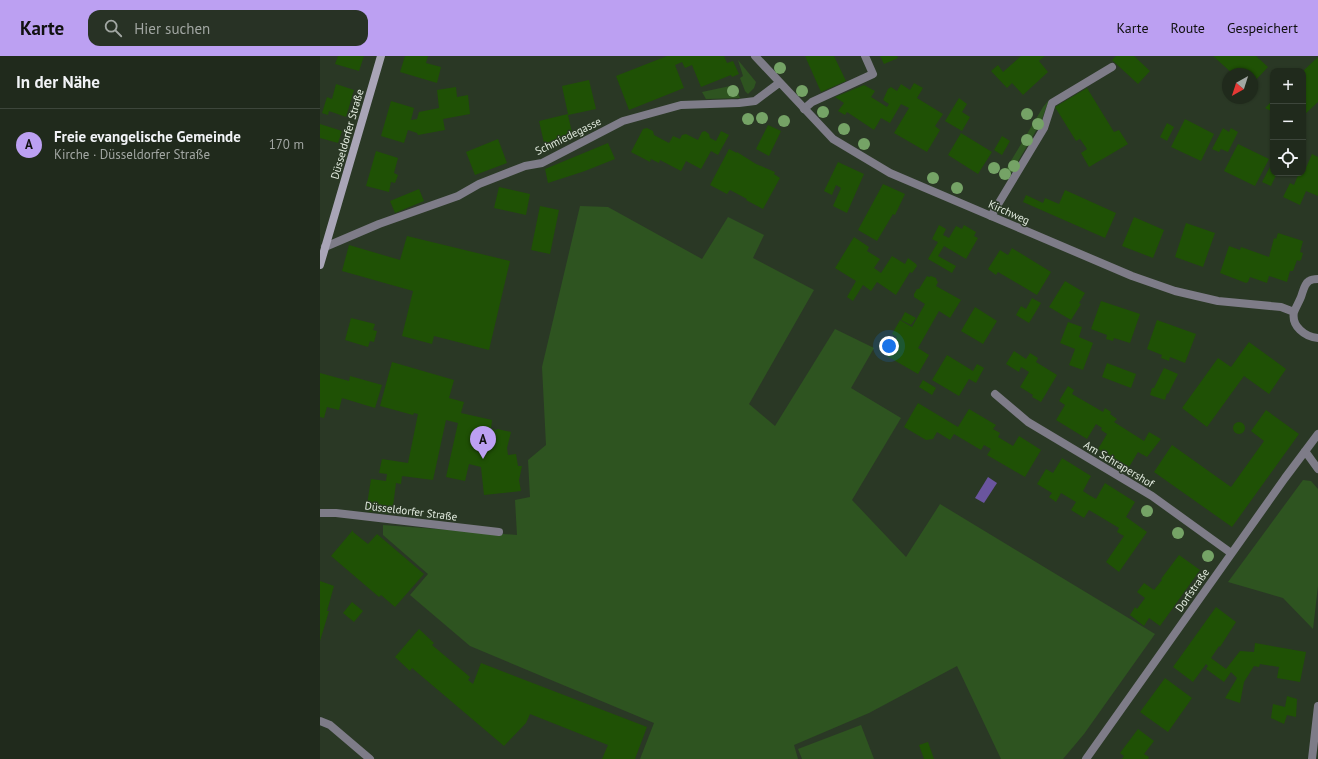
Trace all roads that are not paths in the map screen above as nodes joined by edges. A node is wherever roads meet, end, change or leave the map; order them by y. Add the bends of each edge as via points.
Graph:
1 (381, 56) edge
2 (755, 56) edge
3 (865, 56) edge
4 (1112, 67) dead end
5 (779, 83) junction
6 (804, 109) junction
7 (991, 216) junction
8 (325, 247) junction
9 (320, 265) edge
10 (1318, 279) edge
11 (1294, 312) junction
12 (1318, 338) edge
13 (995, 394) dead end
14 (1318, 434) edge
15 (1305, 451) junction
16 (1318, 469) edge
17 (320, 513) edge
18 (499, 532) dead end
19 (1232, 554) junction
20 (1318, 706) edge
21 (320, 721) edge
22 (370, 759) edge
23 (1086, 759) edge
24 (1312, 759) edge

1 - 8 main road, Düsseldorfer Straße
2 - 5 street, Kirchweg
3 - 6 street via 873,74 812,102
4 - 7 street via 1052,103 1044,128
5 - 6 street, Kirchweg
5 - 8 street, Schmiedegasse via 755,101 681,105 623,122 542,163 525,166 479,184 458,196 379,224
6 - 7 street, Kirchweg via 833,139 890,173
7 - 11 street, Kirchweg via 1132,276 1175,291 1218,301 1281,307
8 - 9 main road, Düsseldorfer Straße
10 - 11 street via 1306,284
11 - 12 street via 1296,326 1300,331 1312,338
13 - 19 street, Am Schrapershof via 1028,422 1152,496
14 - 15 street, Dorfstraße
15 - 16 street
15 - 19 street, Dorfstraße
17 - 18 street, Düsseldorfer Straße
19 - 23 street, Dorfstraße
20 - 24 street
21 - 22 street via 330,724

